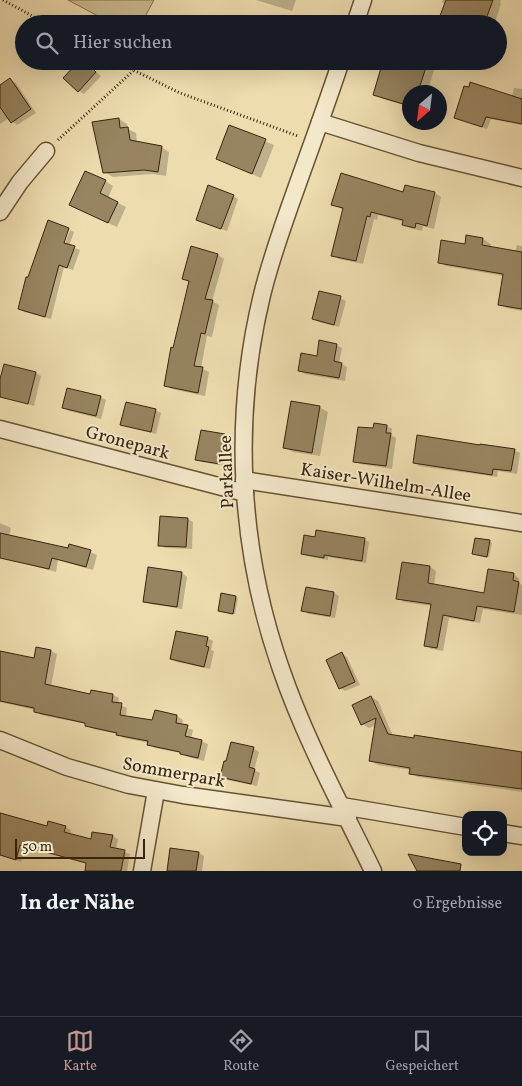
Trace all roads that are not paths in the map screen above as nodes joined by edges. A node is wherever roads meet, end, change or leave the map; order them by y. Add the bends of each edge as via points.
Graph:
1 (363, 0) edge
2 (358, 15) edge
3 (338, 70) edge
4 (320, 122) junction
5 (46, 151) road end
6 (522, 178) edge
7 (0, 212) edge
8 (0, 429) edge
9 (245, 487) junction
10 (522, 523) edge
11 (0, 740) edge
12 (156, 791) junction
13 (345, 812) junction
14 (462, 827) edge
15 (507, 834) edge
16 (522, 836) edge
17 (142, 871) edge
18 (373, 871) edge

1 - 2 street
3 - 4 street, Parkallee
4 - 6 street via 419,153
4 - 9 street, Parkallee via 271,262 255,329 246,398
5 - 7 street
8 - 9 street, Gronepark
9 - 10 street, Kaiser-Wilhelm-Allee
9 - 13 street, Parkallee via 254,570 270,637 294,703
11 - 12 street, Sommerpark via 88,774
12 - 13 street, Sommerpark
12 - 17 street
13 - 14 street, Sommerpark
13 - 18 street, Parkallee
15 - 16 street

